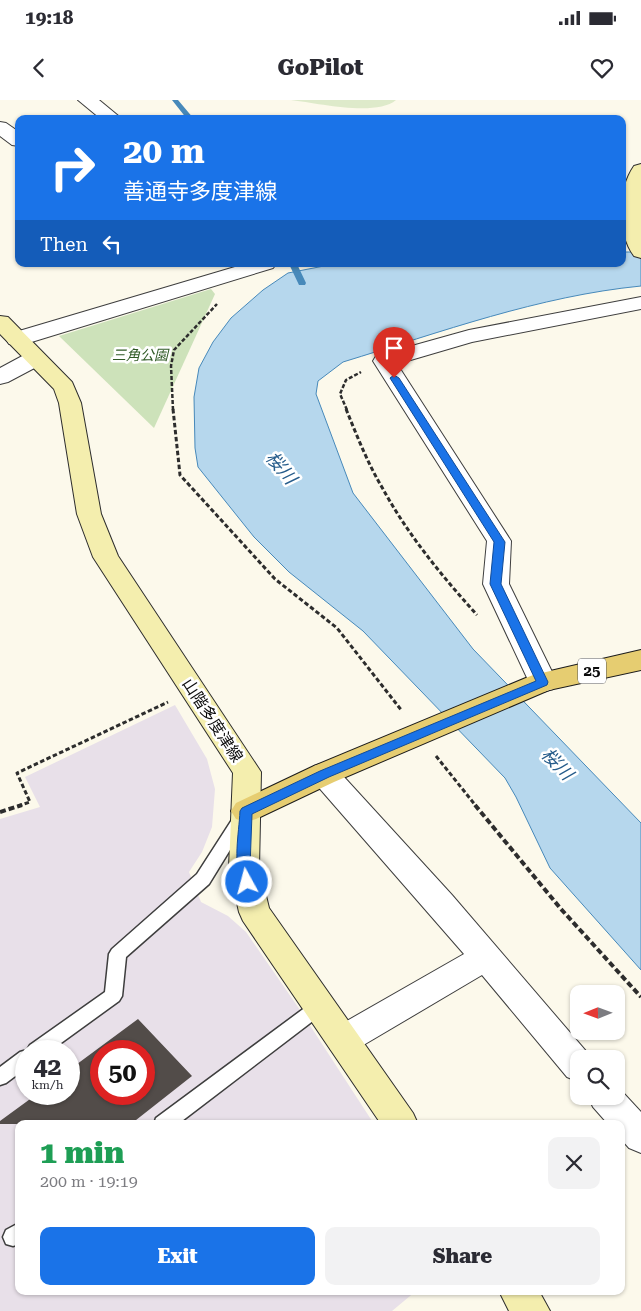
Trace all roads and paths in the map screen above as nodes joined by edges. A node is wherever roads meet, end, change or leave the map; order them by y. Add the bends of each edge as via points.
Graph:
1 (87, 100) edge
2 (107, 115) edge
3 (0, 126) edge
4 (15, 138) edge
5 (641, 170) edge
6 (635, 240) edge
7 (256, 267) edge
8 (641, 303) edge
9 (17, 340) edge
10 (384, 362) junction
11 (0, 377) edge
12 (525, 646) junction
13 (641, 660) edge
14 (543, 682) junction
15 (194, 691) junction
16 (420, 734) junction
17 (324, 774) junction
18 (246, 811) junction
19 (0, 812) edge
20 (486, 957) junction
21 (641, 997) edge
22 (320, 1006) junction
23 (51, 1040) edge
24 (343, 1040) junction
25 (570, 1056) edge
26 (15, 1066) edge
27 (0, 1077) edge
28 (613, 1105) edge
29 (168, 1120) edge
30 (398, 1120) edge
31 (641, 1136) edge
32 (520, 1295) edge
33 (531, 1311) edge

1 - 2 street
3 - 4 street
5 - 6 main road via 630,211
7 - 9 street
7 - 16 path via 174,350 171,366 173,419 180,475 275,579 337,628
8 - 10 street via 469,336
9 - 11 street
9 - 15 main road, 山階多度津線 via 64,387 70,403 89,514 106,557
10 - 12 street via 499,542 496,584
10 - 12 path via 346,380 340,394 368,461 400,518 447,582 489,628
12 - 14 street
13 - 14 main road, 25
14 - 16 main road, 25
15 - 18 main road, 山階多度津線 via 247,772
15 - 19 path via 16,773 30,802
16 - 17 main road, 25
16 - 21 path via 518,859 595,950
17 - 18 main road, 25
17 - 20 street
18 - 22 main road, 山階多度津線 via 244,867 254,912
18 - 23 lane via 203,880 118,954 113,996
20 - 24 street
20 - 25 street
22 - 24 main road, 山階多度津線
22 - 29 lane
24 - 30 main road, 山階多度津線
26 - 27 lane
28 - 31 street
32 - 33 main road

